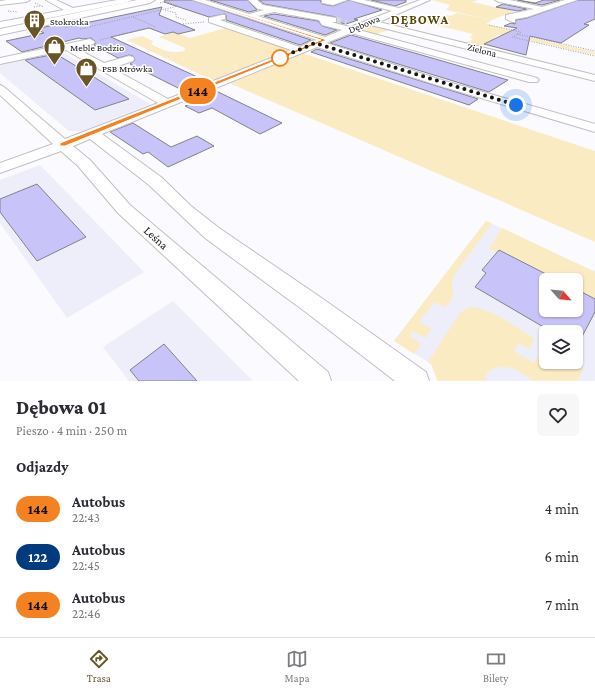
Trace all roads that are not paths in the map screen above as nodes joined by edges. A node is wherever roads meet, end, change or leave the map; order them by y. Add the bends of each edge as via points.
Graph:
1 (50, 0) edge
2 (128, 0) edge
3 (197, 0) edge
4 (252, 0) edge
5 (343, 0) edge
6 (354, 0) edge
7 (426, 0) edge
8 (499, 0) edge
9 (534, 0) edge
10 (573, 0) edge
11 (29, 1) edge
12 (147, 1) edge
13 (325, 1) dead end
14 (0, 3) edge
15 (558, 5) junction
16 (543, 9) junction
17 (269, 10) junction
18 (398, 10) junction
19 (0, 11) edge
20 (72, 11) junction
21 (251, 15) junction
22 (323, 20) junction
23 (333, 20) tunnel mouth
24 (512, 20) dead end
25 (370, 22) junction
26 (0, 25) edge
27 (282, 26) junction
28 (351, 27) junction
29 (0, 31) edge
30 (259, 31) junction
31 (276, 34) dead end
32 (94, 41) road end
33 (320, 41) junction
34 (68, 47) junction
35 (300, 50) junction
36 (129, 59) dead end
37 (0, 61) edge
38 (103, 67) junction
39 (595, 78) edge
40 (533, 80) dead end
41 (0, 89) edge
42 (167, 103) junction
43 (595, 128) edge
44 (91, 133) junction
45 (63, 145) junction
46 (0, 168) edge
47 (314, 378) edge
48 (416, 381) edge

1 - 20 street
2 - 20 street
3 - 21 street
4 - 17 street
5 - 13 street via 333,3
6 - 18 street
7 - 18 street, Dębowa
8 - 16 street
9 - 15 street
10 - 15 street
11 - 14 street
12 - 29 main road
14 - 19 street via 6,7
15 - 16 street
16 - 24 street via 509,17
17 - 21 street
17 - 22 street
18 - 25 street, Dębowa
20 - 26 street
21 - 27 street
21 - 30 street via 222,20
22 - 23 street
22 - 28 street via 325,23
25 - 28 street, Dębowa
25 - 39 street, Zielona
27 - 30 street
27 - 33 street
28 - 33 street, Dębowa
28 - 40 street
30 - 31 street
30 - 35 street
32 - 34 street
33 - 35 street, Dębowa
33 - 43 street via 442,83
34 - 37 street
34 - 38 street
35 - 42 street, Dębowa
36 - 38 street
38 - 42 street
41 - 45 street, Leśna
42 - 44 street, Dębowa
44 - 45 street, Dębowa
44 - 48 street via 155,181 212,233
45 - 46 street, Dębowa
45 - 47 street, Leśna via 84,163 124,209

